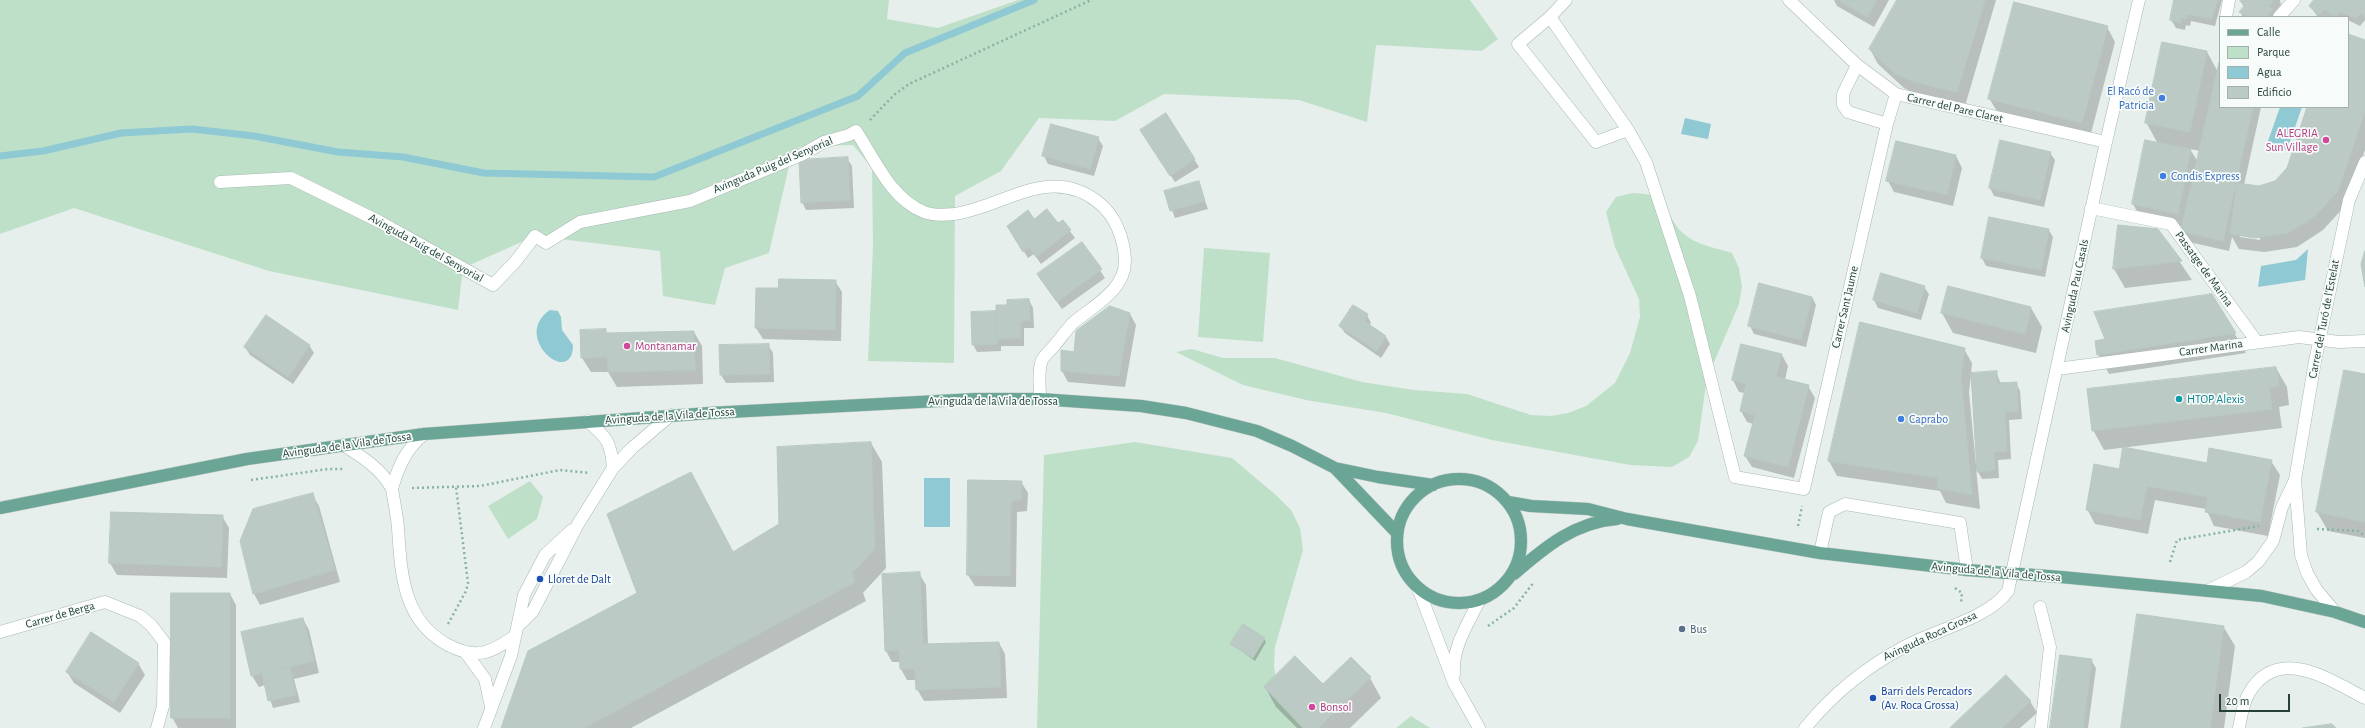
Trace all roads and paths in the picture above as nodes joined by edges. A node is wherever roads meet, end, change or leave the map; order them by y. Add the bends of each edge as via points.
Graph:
1 (1091, 0) edge
2 (1566, 0) edge
3 (1788, 0) edge
4 (2139, 0) edge
5 (2229, 0) edge
6 (2294, 0) edge
7 (2226, 16) edge
8 (2280, 16) edge
9 (1550, 17) junction
10 (1857, 65) junction
11 (1896, 94) junction
12 (1887, 124) junction
13 (1628, 130) junction
14 (856, 131) junction
15 (2106, 142) junction
16 (2365, 162) edge
17 (220, 182) dead end
18 (2091, 208) junction
19 (2320, 340) junction
20 (2365, 341) edge
21 (2257, 342) junction
22 (2057, 369) junction
23 (1040, 399) junction
24 (671, 415) junction
25 (588, 421) junction
26 (424, 434) junction
27 (343, 445) junction
28 (613, 468) junction
29 (1335, 468) junction
30 (350, 470) dead end
31 (591, 473) dead end
32 (251, 480) dead end
33 (2296, 480) junction
34 (1433, 485) junction
35 (405, 487) dead end
36 (456, 487) junction
37 (392, 489) junction
38 (1804, 494) junction
39 (1508, 502) junction
40 (0, 508) edge
41 (1627, 519) junction
42 (2265, 525) dead end
43 (1798, 526) dead end
44 (2316, 529) dead end
45 (1397, 534) junction
46 (2365, 536) edge
47 (1820, 553) junction
48 (2170, 562) dead end
49 (1967, 570) junction
50 (2012, 573) junction
51 (1511, 576) junction
52 (1537, 578) dead end
53 (1418, 588) junction
54 (1947, 588) dead end
55 (2209, 590) junction
56 (1479, 601) junction
57 (1961, 602) dead end
58 (2040, 607) dead end
59 (2335, 612) junction
60 (2365, 622) edge
61 (1484, 629) dead end
62 (517, 631) junction
63 (0, 632) edge
64 (444, 632) dead end
65 (466, 654) junction
66 (1454, 683) junction
67 (2365, 698) edge
68 (491, 707) junction
69 (156, 728) edge
70 (484, 728) edge
71 (1479, 728) edge
72 (1805, 728) edge
73 (2041, 728) edge
74 (2239, 728) edge

1 - 14 path via 909,84
2 - 9 street
3 - 10 street, Carrer del Pare Claret
4 - 15 street, Avinguda Pau Casals
5 - 7 street
6 - 8 street
9 - 13 street
9 - 13 street via 1518,44 1596,142
10 - 11 street, Carrer del Pare Claret
10 - 12 street via 1843,94 1843,105 1848,112
11 - 12 street, Carrer Sant Jaume
11 - 15 street, Carrer del Pare Claret
12 - 38 street, Carrer Sant Jaume
13 - 38 street via 1646,162 1690,296 1735,477
14 - 17 street, Avinguda Puig del Senyorial via 824,142 801,155 690,201 580,222 546,243 535,236 493,285 380,222 291,178
14 - 23 street via 901,198 926,213 960,213 1026,189 1047,186 1066,187 1095,199 1108,209 1121,236 1125,261 1122,275 1114,289 1072,324 1041,362
15 - 18 street, Avinguda Pau Casals
16 - 19 street, Carrer del Turó de l'Estelat via 2348,200
18 - 21 street, Passatge de Marina via 2171,224
18 - 22 street, Avinguda Pau Casals
19 - 20 street, Carrer Marina
19 - 21 street, Carrer Marina via 2299,337
19 - 33 street, Carrer del Turó de l'Estelat
21 - 22 street, Carrer Marina
22 - 50 street, Avinguda Pau Casals
23 - 24 main road, Avinguda de la Vila de Tossa via 976,399
23 - 29 main road, Avinguda de la Vila de Tossa via 1141,406 1225,421 1257,431
24 - 25 main road, Avinguda de la Vila de Tossa
24 - 28 street
25 - 26 main road, Avinguda de la Vila de Tossa
25 - 28 street via 606,437 612,450
26 - 27 main road, Avinguda de la Vila de Tossa
26 - 37 street via 405,454
27 - 37 street via 371,464 389,482
27 - 40 main road, Avinguda de la Vila de Tossa via 247,459
28 - 62 street via 578,524 534,611
29 - 34 main road, Avinguda de la Vila de Tossa
29 - 45 main road, Avinguda de la Vila de Tossa
30 - 32 path via 328,468
31 - 36 path via 560,470 480,486
33 - 55 street, Carrer del Turó de l'Estelat via 2282,507 2273,541 2258,562 2246,572
33 - 59 street, Carrer del Turó de l'Estelat via 2301,555 2316,589
34 - 39 main road via 1446,480 1473,480 1497,491
34 - 45 main road via 1411,501 1404,511
35 - 36 path
36 - 64 path via 468,583
37 - 65 street via 401,573 410,606 438,640
38 - 43 path
39 - 41 main road, Avinguda de la Vila de Tossa via 1588,509
39 - 51 main road via 1518,522 1521,536 1521,550
41 - 47 main road, Avinguda de la Vila de Tossa
41 - 51 main road, Avinguda de la Vila de Tossa via 1604,520 1573,530 1539,552
42 - 48 path via 2177,540
44 - 46 path via 2358,531
45 - 53 main road via 1399,561 1407,577
47 - 49 main road, Avinguda de la Vila de Tossa
47 - 49 street via 1829,512 1845,504 1960,523
49 - 50 main road, Avinguda de la Vila de Tossa
50 - 55 main road, Avinguda de la Vila de Tossa
50 - 72 street, Avinguda Roca Grossa via 2008,591 1994,605 1877,662 1831,700
51 - 56 main road via 1498,590
52 - 61 path via 1514,608
53 - 56 main road via 1436,599 1451,604
53 - 66 street
54 - 57 path via 1959,590 1962,593
55 - 59 main road, Avinguda de la Vila de Tossa via 2262,596
56 - 66 street via 1458,642 1453,663
58 - 73 street via 2050,647
59 - 60 main road, Avinguda de la Vila de Tossa
62 - 65 street via 494,651
62 - 68 street via 509,662
63 - 69 street, Carrer de Berga via 105,602 140,616 164,642 163,706
65 - 68 street via 485,679
66 - 71 street
67 - 74 street via 2308,670 2280,669 2267,674 2249,693
68 - 70 street

